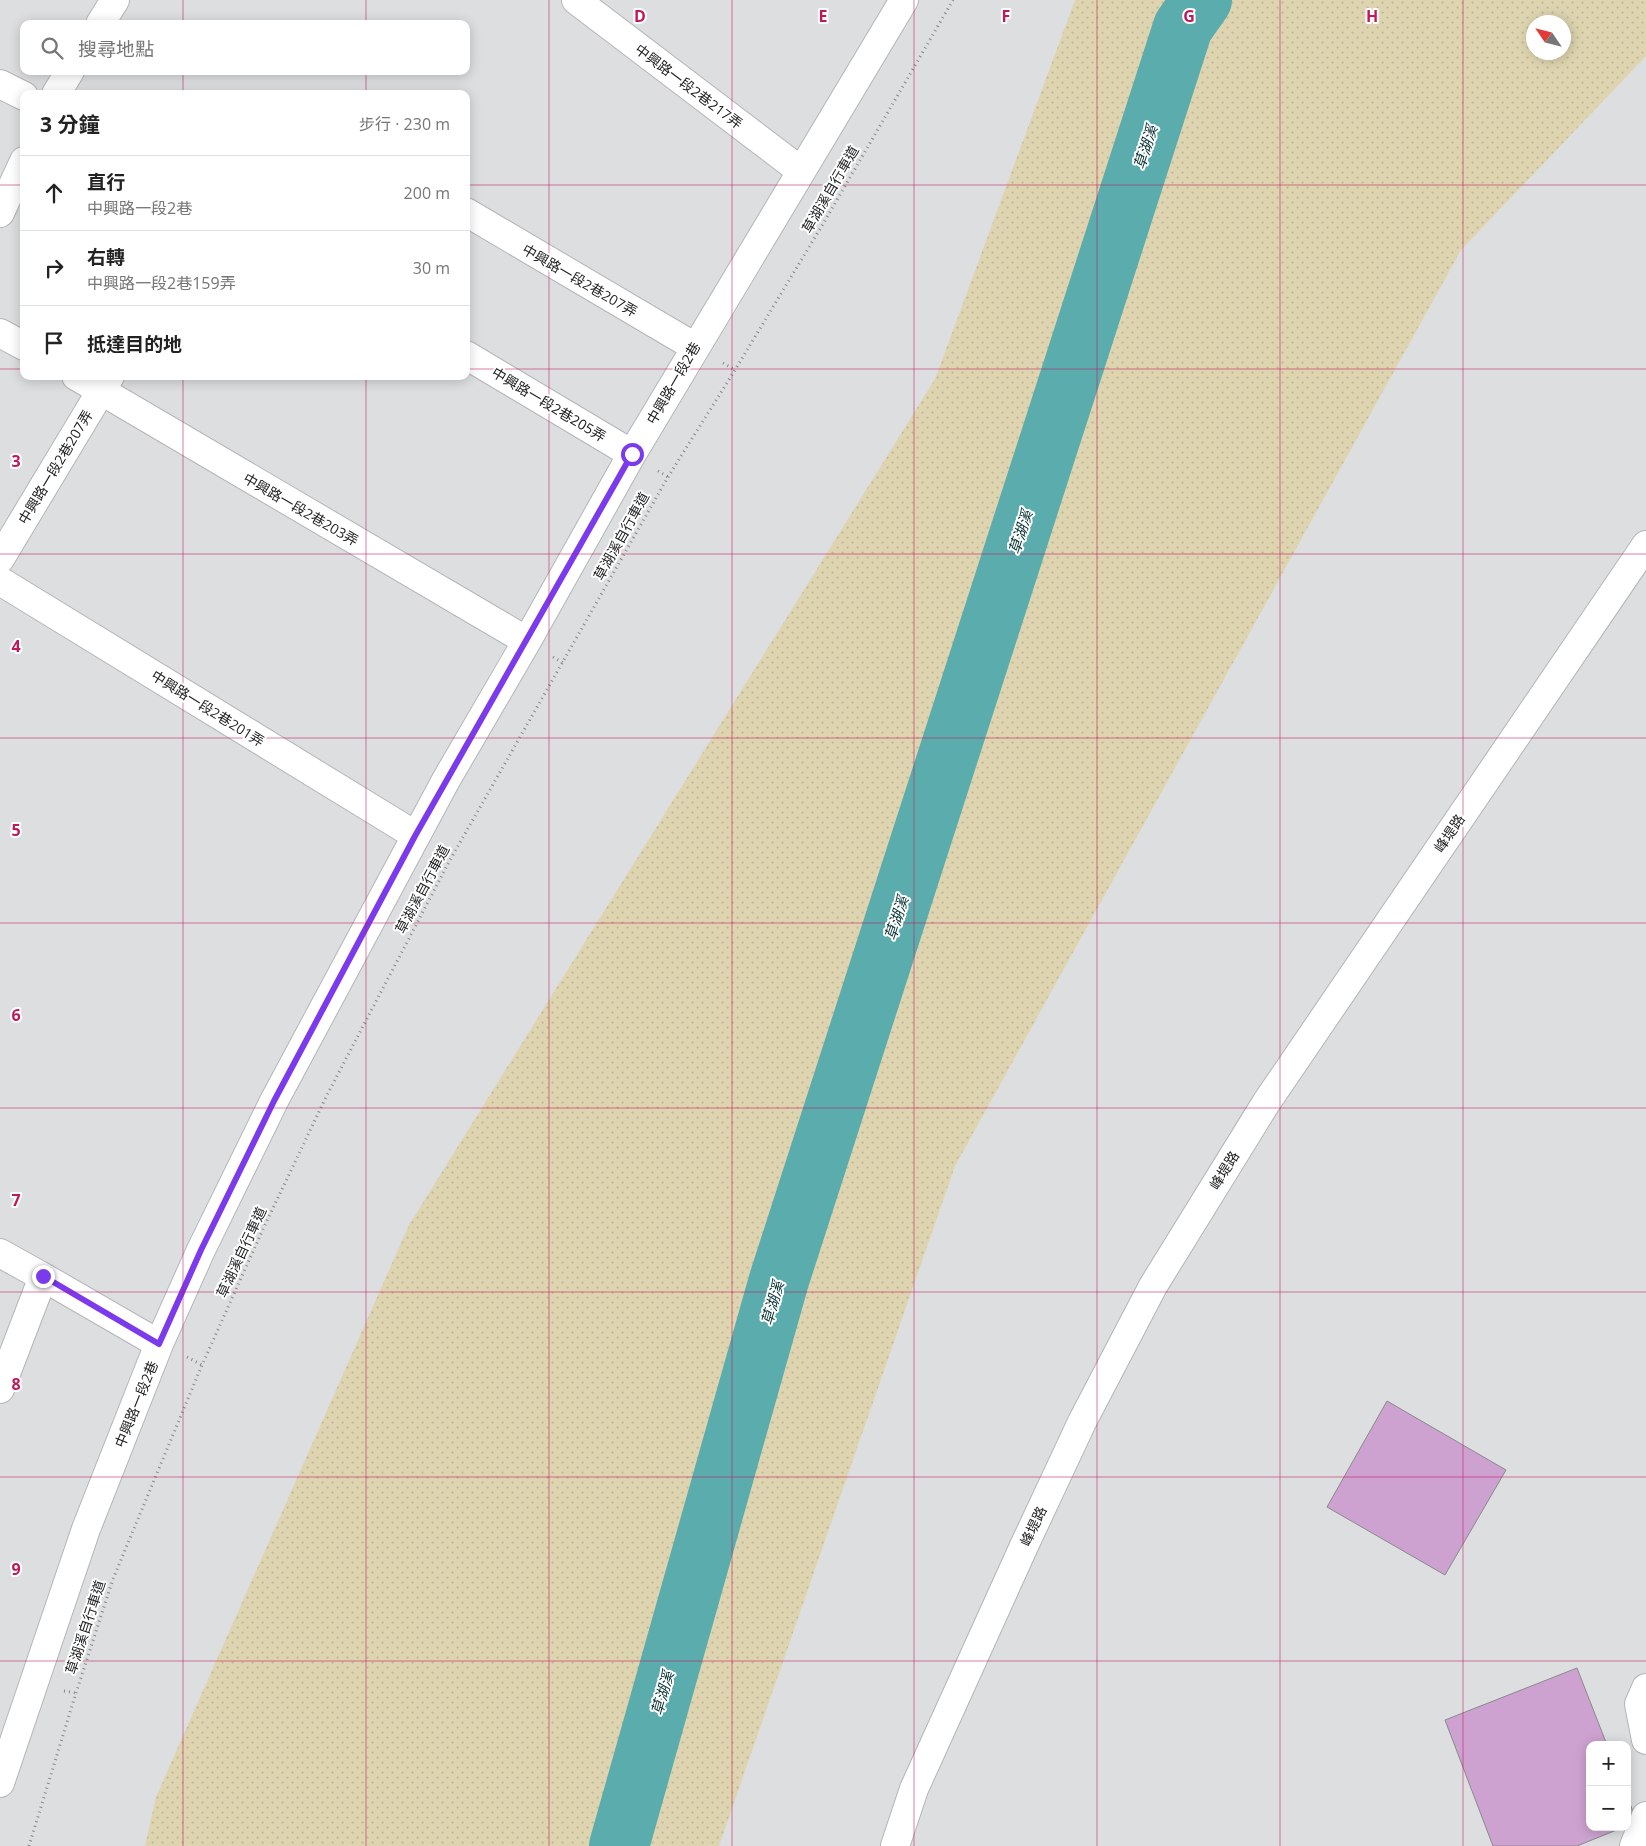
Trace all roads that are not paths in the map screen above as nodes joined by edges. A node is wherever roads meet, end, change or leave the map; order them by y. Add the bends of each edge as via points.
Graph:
1 (115, 0) edge
2 (576, 0) edge
3 (904, 0) edge
4 (102, 20) edge
5 (68, 75) edge
6 (0, 84) edge
7 (58, 90) edge
8 (20, 94) edge
9 (20, 169) edge
10 (801, 171) junction
11 (0, 213) edge
12 (470, 214) edge
13 (0, 333) edge
14 (20, 344) edge
15 (695, 347) junction
16 (470, 357) edge
17 (93, 380) edge
18 (105, 383) edge
19 (632, 454) junction
20 (1646, 545) edge
21 (0, 559) edge
22 (0, 581) edge
23 (527, 641) junction
24 (415, 836) junction
25 (0, 1253) edge
26 (43, 1276) junction
27 (159, 1344) junction
28 (0, 1388) edge
29 (1646, 1688) edge
30 (1646, 1740) edge
31 (0, 1783) edge
32 (1646, 1816) edge
33 (895, 1846) edge
34 (1634, 1846) edge

1 - 4 street
2 - 10 street, 中興路一段2巷217弄
3 - 10 street, 中興路一段2巷
5 - 7 street
6 - 8 street
9 - 11 street
10 - 15 street, 中興路一段2巷
12 - 15 street, 中興路一段2巷207弄
13 - 14 street
15 - 19 street, 中興路一段2巷
16 - 19 street, 中興路一段2巷205弄
17 - 18 street, 中興路一段2巷203弄
18 - 21 street, 中興路一段2巷207弄
18 - 23 street, 中興路一段2巷203弄
19 - 23 street, 中興路一段2巷
20 - 33 street, 峰堤路 via 1266,1102 1153,1286 1082,1422 1024,1546 914,1789
22 - 24 street, 中興路一段2巷201弄
23 - 24 street, 中興路一段2巷
24 - 27 street, 中興路一段2巷 via 274,1101
25 - 26 street
26 - 27 street
26 - 28 street
27 - 31 street, 中興路一段2巷 via 86,1529
29 - 30 street via 1639,1704
32 - 34 street

